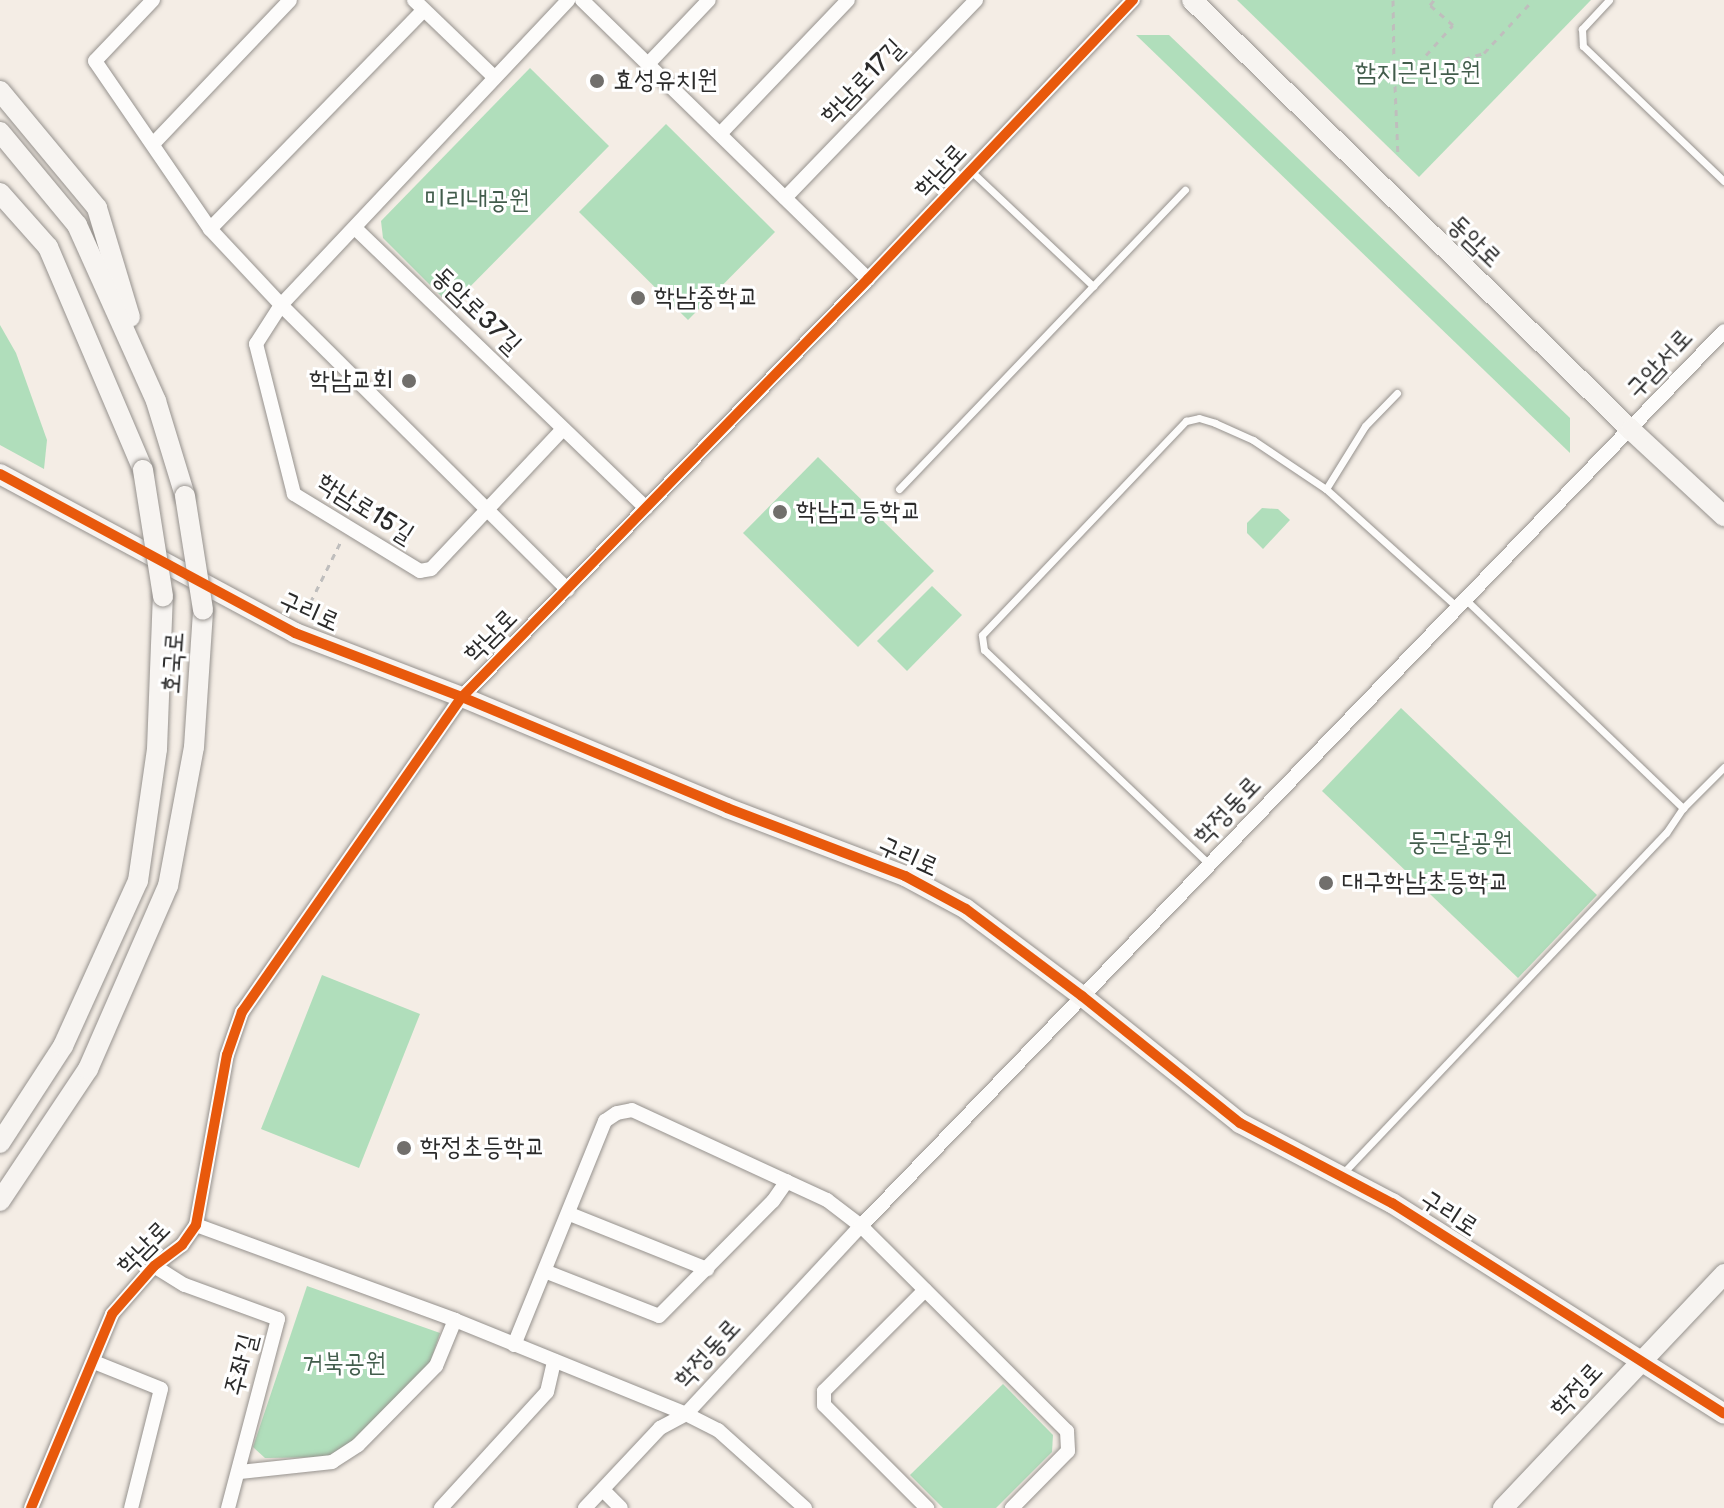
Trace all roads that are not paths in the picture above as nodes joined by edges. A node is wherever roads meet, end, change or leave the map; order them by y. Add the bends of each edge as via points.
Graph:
1 (153, 0) edge
2 (290, 0) edge
3 (568, 0) edge
4 (582, 0) edge
5 (709, 0) edge
6 (848, 0) edge
7 (976, 0) edge
8 (1133, 0) edge
9 (1192, 0) edge
10 (1609, 0) edge
11 (419, 5) edge
12 (648, 64) junction
13 (494, 77) junction
14 (0, 91) edge
15 (0, 132) edge
16 (720, 134) junction
17 (154, 143) junction
18 (971, 171) junction
19 (1724, 181) edge
20 (1185, 190) dead end
21 (0, 193) edge
22 (785, 198) junction
23 (355, 228) junction
24 (210, 229) junction
25 (868, 279) junction
26 (1093, 286) junction
27 (281, 305) junction
28 (1724, 331) edge
29 (1397, 393) dead end
30 (156, 401) junction
31 (563, 429) junction
32 (1631, 430) junction
33 (0, 474) edge
34 (899, 489) dead end
35 (1326, 489) junction
36 (488, 508) junction
37 (646, 508) junction
38 (1724, 516) edge
39 (568, 590) junction
40 (1462, 604) junction
41 (462, 697) junction
42 (1724, 767) edge
43 (1683, 808) junction
44 (1210, 865) junction
45 (1082, 996) junction
46 (0, 1143) edge
47 (1339, 1177) junction
48 (787, 1181) junction
49 (0, 1201) edge
50 (570, 1214) junction
51 (196, 1225) junction
52 (861, 1226) junction
53 (154, 1266) junction
54 (707, 1269) junction
55 (547, 1272) junction
56 (1724, 1274) edge
57 (925, 1290) junction
58 (455, 1320) junction
59 (514, 1345) junction
60 (554, 1361) junction
61 (94, 1362) junction
62 (1638, 1362) junction
63 (686, 1414) junction
64 (1724, 1414) edge
65 (240, 1472) junction
66 (603, 1490) junction
67 (31, 1508) edge
68 (131, 1508) edge
69 (228, 1508) edge
70 (441, 1508) edge
71 (585, 1508) edge
72 (621, 1508) edge
73 (805, 1508) edge
74 (927, 1508) edge
75 (1012, 1508) edge
76 (1503, 1508) edge

1 - 17 street via 95,61
2 - 17 street
3 - 13 street
4 - 12 street
5 - 12 street
6 - 16 street
7 - 22 street, 학남로17길
8 - 18 street, 학남로
9 - 32 main road, 동암로
10 - 19 lane via 1582,29 1583,46
11 - 13 street
11 - 24 street
12 - 16 street
13 - 23 street
14 - 30 main road via 97,208
15 - 30 main road, 호국로 via 77,225
16 - 22 street
17 - 24 street
18 - 25 street, 학남로
18 - 26 lane
20 - 26 lane
21 - 46 main road, 호국로, bridge via 48,247 143,470 163,596 157,749 138,881 63,1046
22 - 25 street
23 - 27 street
23 - 31 street, 동암로37길
24 - 27 street
25 - 37 street, 학남로
26 - 34 lane
27 - 36 street
27 - 36 street, 학남로15길 via 256,344 294,494 420,571 431,569
28 - 32 street, 구암서로
29 - 35 lane via 1365,426
30 - 49 main road, 호국로, bridge via 185,496 203,610 194,747 168,886 88,1069
31 - 36 street, 학남로15길
31 - 37 street, 동암로37길
32 - 38 main road, 동암로
32 - 40 street, 학정동로
33 - 41 main road, 구리로 via 295,633
35 - 40 lane
35 - 44 lane via 1253,440 1207,420 1186,421 982,635 984,650
36 - 39 street
37 - 39 street, 학남로
39 - 41 street, 학남로
40 - 43 lane
40 - 44 street, 학정동로
41 - 45 main road, 구리로 via 905,876 966,909
41 - 51 street, 학남로 via 242,1012 227,1055
42 - 43 lane
43 - 47 lane via 1666,833
44 - 45 street, 학정동로
45 - 47 main road, 구리로 via 1240,1123
45 - 52 street, 학정동로
47 - 62 main road, 구리로 via 1392,1203
48 - 50 street via 632,1110 605,1121
48 - 52 street via 827,1200
48 - 54 street
50 - 54 street
50 - 55 street
51 - 53 street, 학남로 via 182,1245
51 - 58 street, 학남로
52 - 57 street
52 - 63 street, 학정동로
53 - 61 street, 학남로 via 112,1314
53 - 65 street, 주좌길 via 185,1285 278,1319
54 - 55 street via 659,1316
55 - 59 street
56 - 62 main road, 학정로
57 - 74 street via 824,1391 824,1405
57 - 75 street via 1067,1431 1068,1451
58 - 59 street, 학남로
58 - 65 street via 436,1366 358,1445 332,1462
59 - 60 street, 학남로
60 - 63 street, 학남로
60 - 70 street via 547,1392
61 - 67 street, 학남로
61 - 68 street via 161,1389
62 - 64 main road, 구리로
62 - 76 main road, 학정로
63 - 66 street, 학정동로 via 660,1428
63 - 73 street, 학남로 via 718,1430
65 - 69 street, 주좌길
66 - 71 street, 학정동로
66 - 72 street

